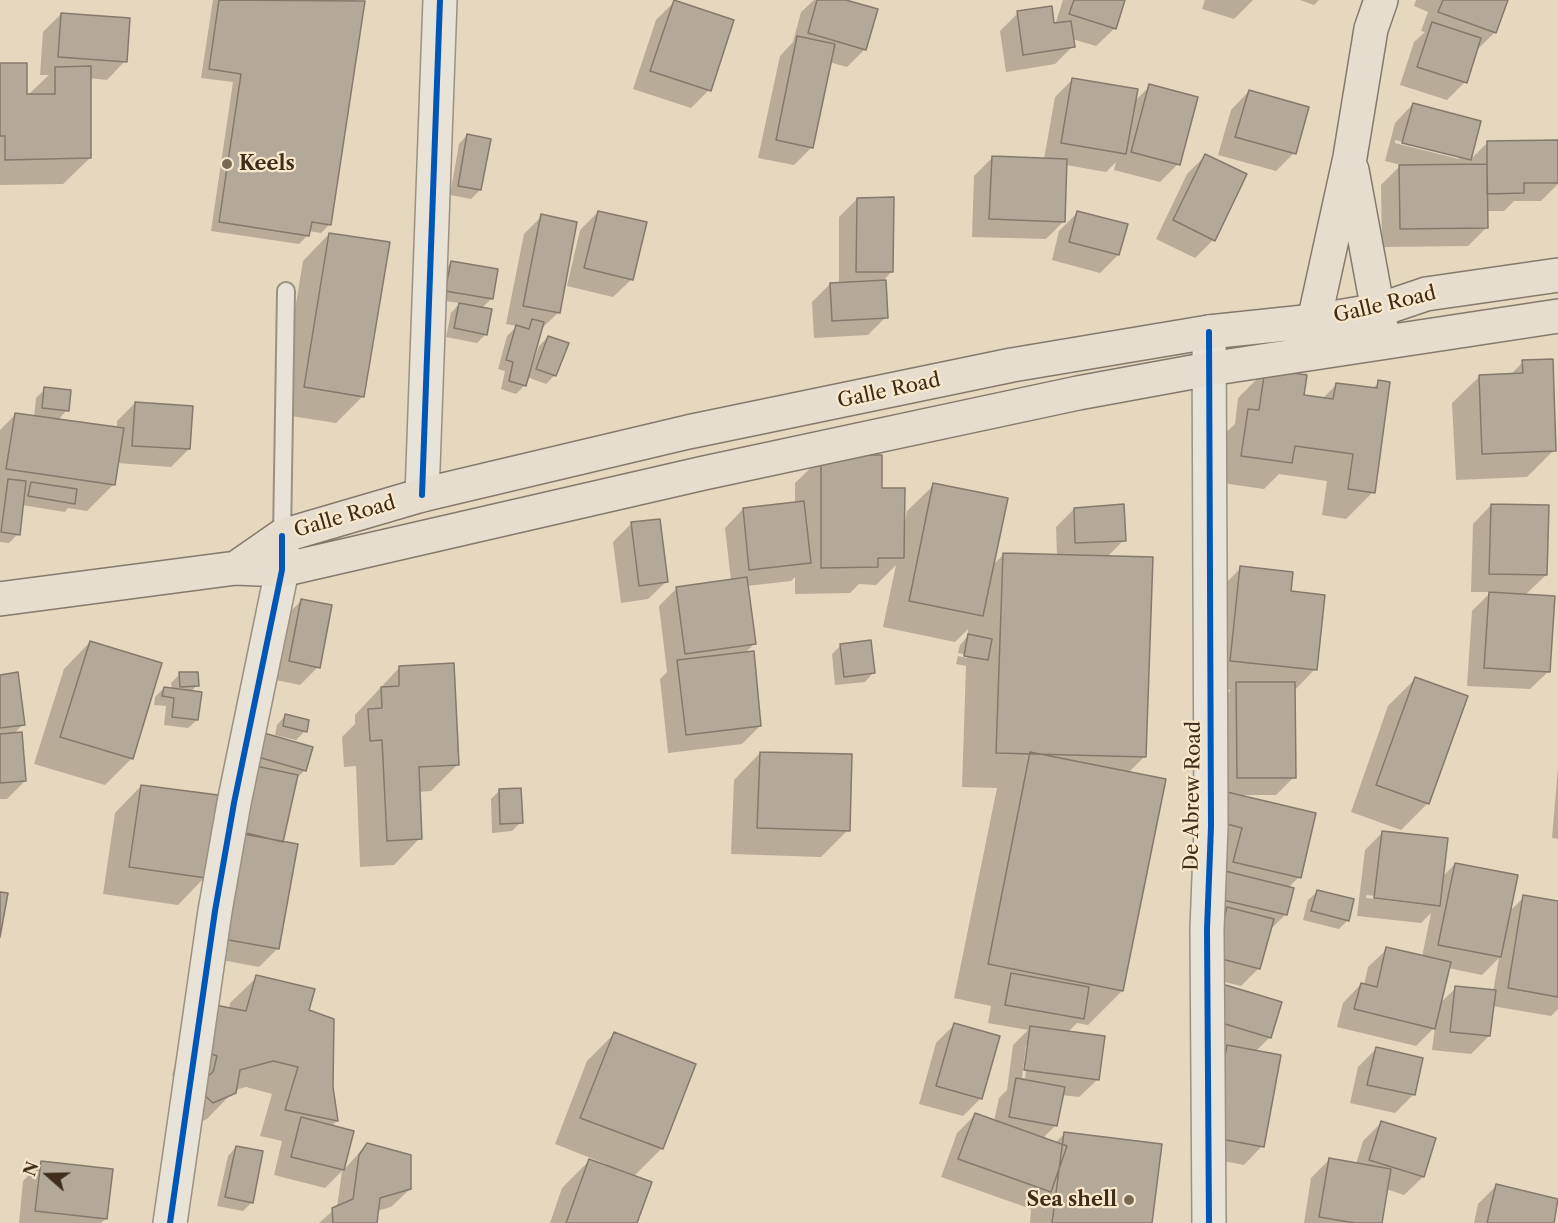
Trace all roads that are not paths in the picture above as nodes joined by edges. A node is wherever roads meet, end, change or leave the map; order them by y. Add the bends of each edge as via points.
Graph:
1 (440, 0) edge
2 (1381, 0) edge
3 (1350, 157) junction
4 (1558, 275) edge
5 (286, 291) dead end
6 (1379, 310) junction
7 (1558, 316) edge
8 (1314, 321) junction
9 (1209, 332) junction
10 (1384, 343) junction
11 (1315, 353) junction
12 (1209, 369) junction
13 (422, 495) junction
14 (282, 536) junction
15 (236, 568) junction
16 (282, 570) junction
17 (0, 599) edge
18 (170, 1223) edge
19 (1209, 1223) edge

1 - 13 street
2 - 3 main road via 1371,29
3 - 6 main road
3 - 8 main road
4 - 6 main road, Galle Road via 1426,294
5 - 14 lane
6 - 8 main road, Galle Road
6 - 10 main road
7 - 10 main road, Galle Road
8 - 9 main road, Galle Road
8 - 11 main road
9 - 12 street, De Abrew Road
9 - 13 main road, Galle Road via 1012,365 688,432
10 - 11 main road, Galle Road
11 - 12 main road, Galle Road
12 - 16 main road, Galle Road via 727,468
12 - 19 street, De Abrew Road
13 - 14 main road, Galle Road
14 - 15 main road, Galle Road
14 - 16 street
15 - 16 main road, Galle Road
15 - 17 main road, Galle Road
16 - 18 street via 215,911

